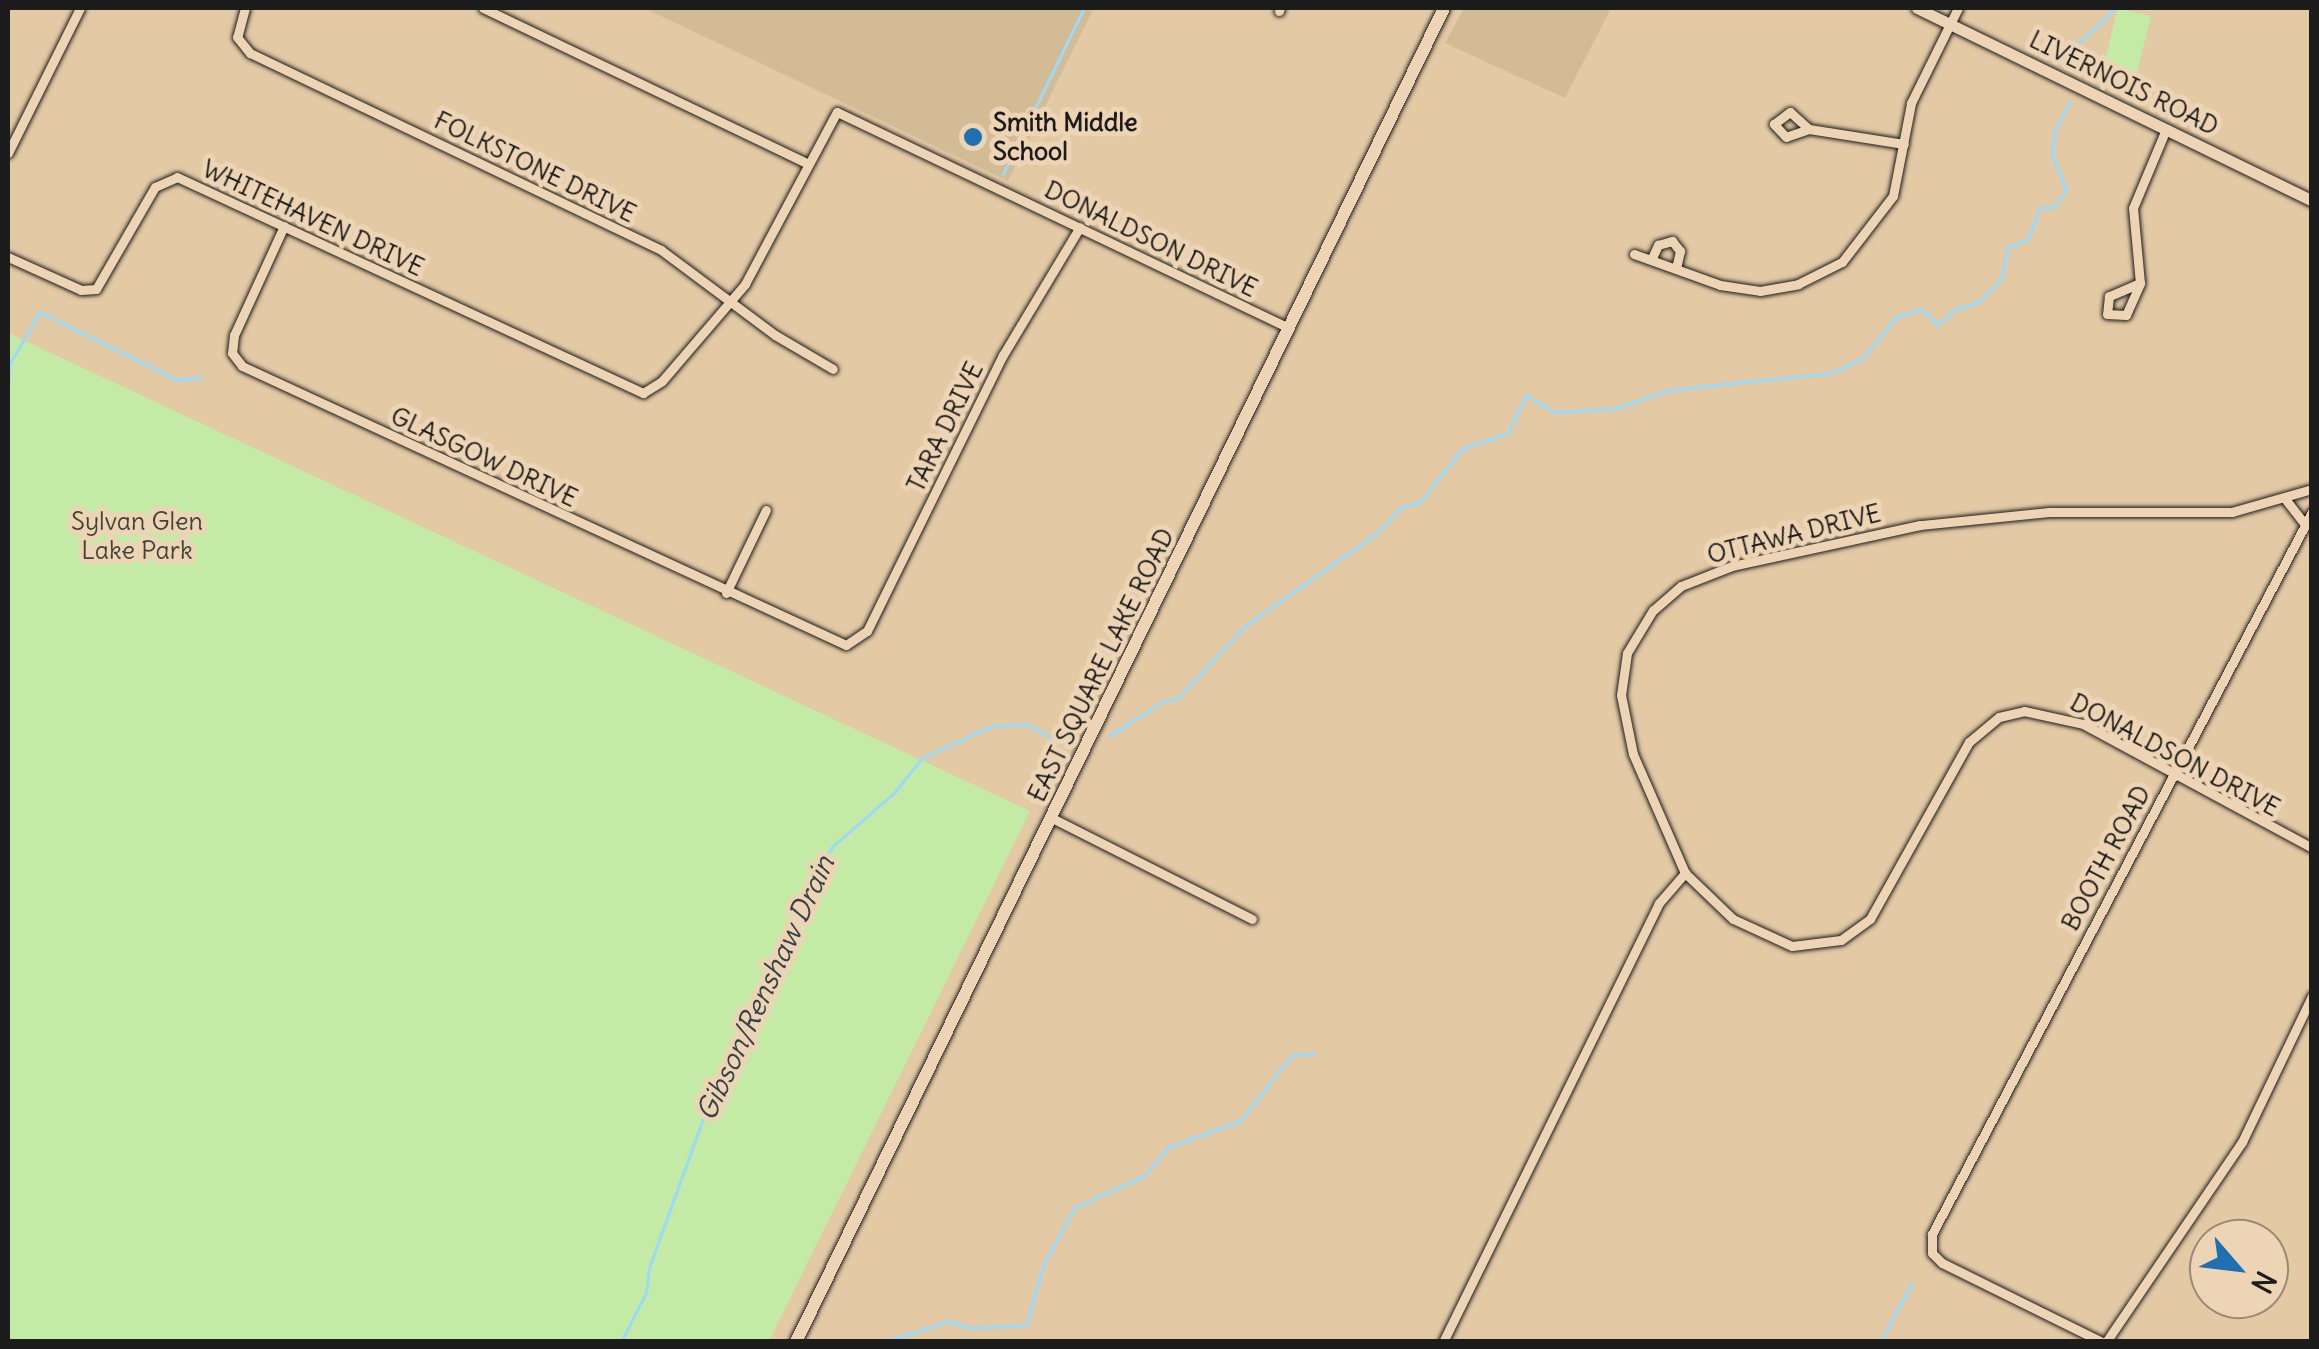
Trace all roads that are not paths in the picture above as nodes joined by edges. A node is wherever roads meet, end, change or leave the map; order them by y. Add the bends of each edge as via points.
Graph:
1 (80, 8) edge
2 (245, 8) edge
3 (484, 8) edge
4 (1444, 8) edge
5 (1917, 8) edge
6 (1958, 8) edge
7 (1950, 24) junction
8 (2166, 128) junction
9 (1808, 129) dead end
10 (1904, 144) junction
11 (8, 153) edge
12 (806, 163) junction
13 (2312, 201) edge
14 (284, 226) junction
15 (1080, 227) junction
16 (1634, 254) dead end
17 (8, 256) edge
18 (1651, 260) junction
19 (1676, 269) junction
20 (2140, 283) dead end
21 (730, 301) junction
22 (1289, 328) junction
23 (833, 368) dead end
24 (2312, 489) edge
25 (2286, 500) junction
26 (766, 510) dead end
27 (2312, 512) edge
28 (2305, 524) junction
29 (726, 593) junction
30 (851, 644) joint
31 (2173, 774) junction
32 (1052, 818) junction
33 (2312, 848) edge
34 (1685, 873) junction
35 (1252, 918) dead end
36 (2312, 996) edge
37 (796, 1342) edge
38 (1442, 1342) edge
39 (2104, 1342) edge

1 - 11 street
2 - 21 street, FOLKSTONE DRIVE via 237,37 250,52 660,250
3 - 12 street
4 - 22 main road, EAST SQUARE LAKE ROAD
5 - 7 street, LIVERNOIS ROAD
6 - 7 street
7 - 8 street, LIVERNOIS ROAD
7 - 10 street via 1912,104
8 - 13 street, LIVERNOIS ROAD
8 - 20 street via 2132,208
9 - 10 street
10 - 19 street via 1888,205 1858,247 1823,274 1789,287 1749,290
12 - 15 street, DONALDSON DRIVE via 834,114
12 - 21 street via 752,272
14 - 17 street, WHITEHAVEN DRIVE via 170,177 155,187 96,289 81,290
14 - 21 street, WHITEHAVEN DRIVE via 625,390 650,392
14 - 29 street, GLASGOW DRIVE via 234,335 232,353 242,366
15 - 22 street, DONALDSON DRIVE
15 - 30 street, TARA DRIVE via 1003,355 867,631
16 - 18 street
18 - 19 street
18 - 19 street via 1658,245 1672,242 1680,251
21 - 23 street, FOLKSTONE DRIVE
22 - 32 main road, EAST SQUARE LAKE ROAD
24 - 25 street, OTTAWA DRIVE
25 - 28 street
25 - 34 street, OTTAWA DRIVE via 2222,513 2048,512 1920,525 1744,563 1681,586 1632,640 1621,695 1634,754
26 - 29 street
27 - 28 street, BOOTH ROAD
28 - 31 street, BOOTH ROAD
29 - 30 street, GLASGOW DRIVE via 834,644
31 - 33 street, DONALDSON DRIVE
31 - 34 street, DONALDSON DRIVE via 2068,717 2030,710 1999,718 1963,751 1870,919 1840,940 1812,948 1746,928
31 - 39 street, BOOTH ROAD via 1932,1234 1934,1256
32 - 35 street
32 - 37 main road, EAST SQUARE LAKE ROAD
34 - 38 street via 1659,903
36 - 39 street via 2242,1142

